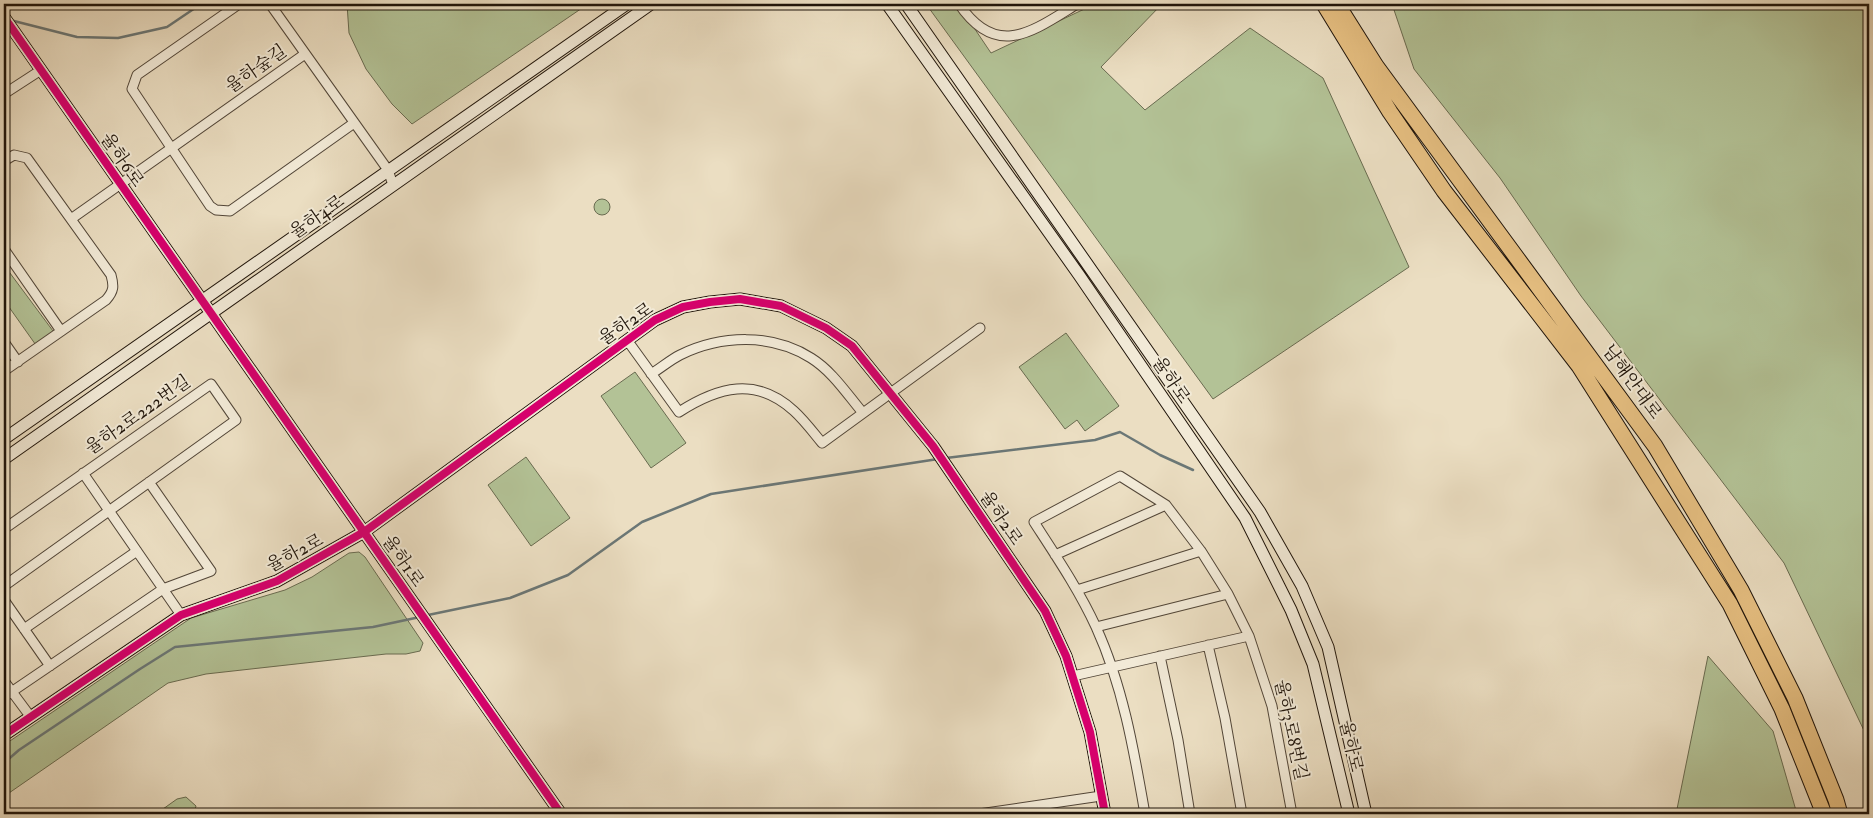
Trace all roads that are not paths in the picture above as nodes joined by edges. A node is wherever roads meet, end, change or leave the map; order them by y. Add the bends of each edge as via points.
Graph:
1 (240, 4) edge
2 (270, 4) edge
3 (627, 4) edge
4 (651, 4) edge
5 (887, 4) edge
6 (906, 4) edge
7 (959, 4) edge
8 (1077, 4) edge
9 (1312, 4) edge
10 (1324, 4) edge
11 (1337, 4) edge
12 (4, 17) edge
13 (305, 54) junction
14 (41, 70) junction
15 (4, 94) edge
16 (1390, 112) junction
17 (354, 122) junction
18 (172, 149) junction
19 (4, 161) edge
20 (388, 170) junction
21 (121, 185) junction
22 (393, 185) junction
23 (71, 220) junction
24 (5, 252) edge
25 (202, 300) junction
26 (211, 313) junction
27 (980, 328) dead end
28 (61, 331) junction
29 (627, 340) junction
30 (4, 342) edge
31 (18, 362) junction
32 (4, 372) edge
33 (652, 374) junction
34 (890, 394) junction
35 (863, 413) junction
36 (4, 439) edge
37 (4, 459) edge
38 (84, 473) junction
39 (149, 482) junction
40 (1166, 505) junction
41 (109, 510) junction
42 (4, 529) edge
43 (364, 532) junction
44 (137, 551) junction
45 (1201, 551) junction
46 (1055, 555) junction
47 (4, 586) edge
48 (163, 589) junction
49 (1077, 590) junction
50 (1228, 594) junction
51 (4, 600) edge
52 (181, 615) junction
53 (1096, 627) junction
54 (24, 629) junction
55 (1249, 636) junction
56 (1208, 645) junction
57 (1160, 656) junction
58 (50, 666) junction
59 (1112, 666) junction
60 (1074, 676) junction
61 (4, 681) edge
62 (8, 694) edge
63 (30, 716) junction
64 (4, 735) edge
65 (1101, 796) junction
66 (1044, 810) edge
67 (561, 814) edge
68 (979, 814) edge
69 (1105, 814) edge
70 (1145, 814) edge
71 (1190, 814) edge
72 (1242, 814) edge
73 (1292, 814) edge
74 (1349, 814) edge
75 (1366, 814) edge
76 (1824, 814) edge
77 (1840, 814) edge

1 - 18 street via 137,75 132,90
2 - 13 street
3 - 20 main road, 율하4로
4 - 22 main road, 율하4로
5 - 74 main road, 율하로 via 1245,518 1291,610 1313,664
6 - 75 main road, 율하로 via 1260,512 1289,562 1328,647
7 - 8 street via 978,26 993,34 1012,37 1033,31
9 - 16 highway
10 - 16 highway, 남해안대로
11 - 77 highway, 남해안대로 via 1376,66 1655,446 1741,590 1795,698
12 - 14 main road, 율하6로
13 - 17 street, 율하숲길
13 - 18 street, 율하숲길
14 - 15 street
14 - 21 main road, 율하6로
16 - 76 highway, 남해안대로 via 1444,190 1579,366 1730,604 1782,709
17 - 18 street via 230,211 210,206
17 - 20 street, 율하숲길
18 - 21 street, 율하숲길
19 - 23 street via 14,155 26,158
20 - 22 street, 율하숲길
20 - 25 main road, 율하4로
21 - 23 street, 율하숲길
21 - 25 main road, 율하6로
22 - 26 main road, 율하4로
23 - 28 street via 111,275 114,286 106,300
24 - 28 street
25 - 26 main road, 율하1로
25 - 36 main road, 율하4로
26 - 37 main road, 율하4로
26 - 43 main road, 율하1로
27 - 34 street
28 - 31 street
29 - 33 street
29 - 34 main road, 율하2로 via 655,320 683,307 740,299 767,303 781,306 826,328 852,346
29 - 43 main road, 율하2로
30 - 31 street
31 - 32 street
33 - 35 street via 678,356 702,346 732,340 764,340 812,358 833,376
33 - 35 street via 679,412 704,397 727,389 754,389 769,393 796,412 822,443
34 - 35 street
34 - 60 main road, 율하2로 via 955,476 1045,611
38 - 39 street, 율하2로222번길 via 211,384 236,420
38 - 41 street, 율하2로222번길
38 - 42 street, 율하2로222번길
39 - 41 street, 율하2로222번길
39 - 48 street via 211,571
40 - 45 street, 율하3로8번길
40 - 46 street
40 - 46 street via 1120,476 1034,522
41 - 44 street, 율하2로222번길
41 - 47 street, 율하2로222번길
43 - 52 main road, 율하2로 via 277,581
43 - 67 main road, 율하1로
44 - 48 street, 율하2로222번길
44 - 54 street
45 - 49 street
45 - 50 street, 율하3로8번길
46 - 49 street
48 - 52 street, 율하2로222번길
48 - 58 street
49 - 53 street
50 - 53 street
50 - 55 street, 율하3로8번길
51 - 54 street
52 - 63 main road, 율하2로
53 - 59 street
54 - 58 street
55 - 56 street
55 - 73 street, 율하3로8번길 via 1272,706
56 - 57 street
56 - 72 street
57 - 59 street
57 - 71 street
58 - 62 street
59 - 60 street
59 - 70 street via 1132,740
60 - 65 main road, 율하2로 via 1090,732
61 - 62 street
62 - 63 street
63 - 64 main road, 율하2로
65 - 66 street
65 - 69 main road, 율하2로
66 - 68 street

